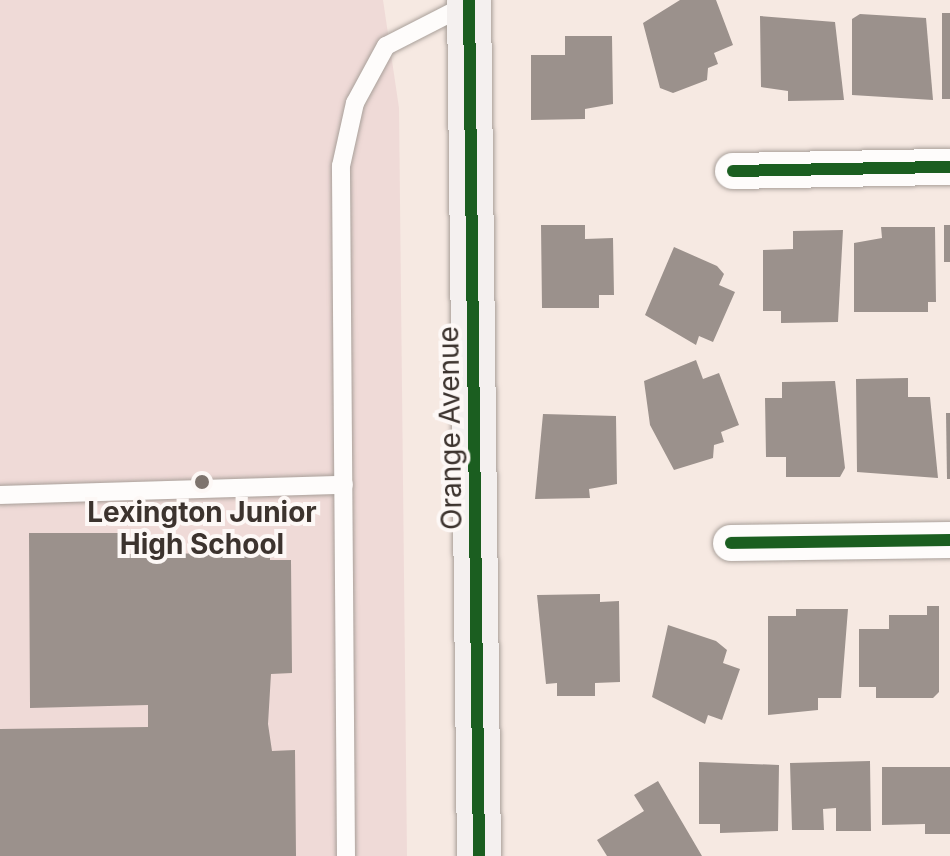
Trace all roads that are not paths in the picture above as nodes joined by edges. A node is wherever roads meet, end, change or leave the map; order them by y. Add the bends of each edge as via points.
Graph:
1 (469, 2) edge
2 (950, 167) edge
3 (733, 171) dead end
4 (344, 485) junction
5 (0, 495) edge
6 (950, 540) edge
7 (731, 543) dead end
8 (346, 856) edge
9 (479, 856) edge

1 - 4 lane via 386,46 355,103 341,166
1 - 9 main road, Orange Avenue
2 - 3 street
4 - 5 lane
4 - 8 lane
6 - 7 street

